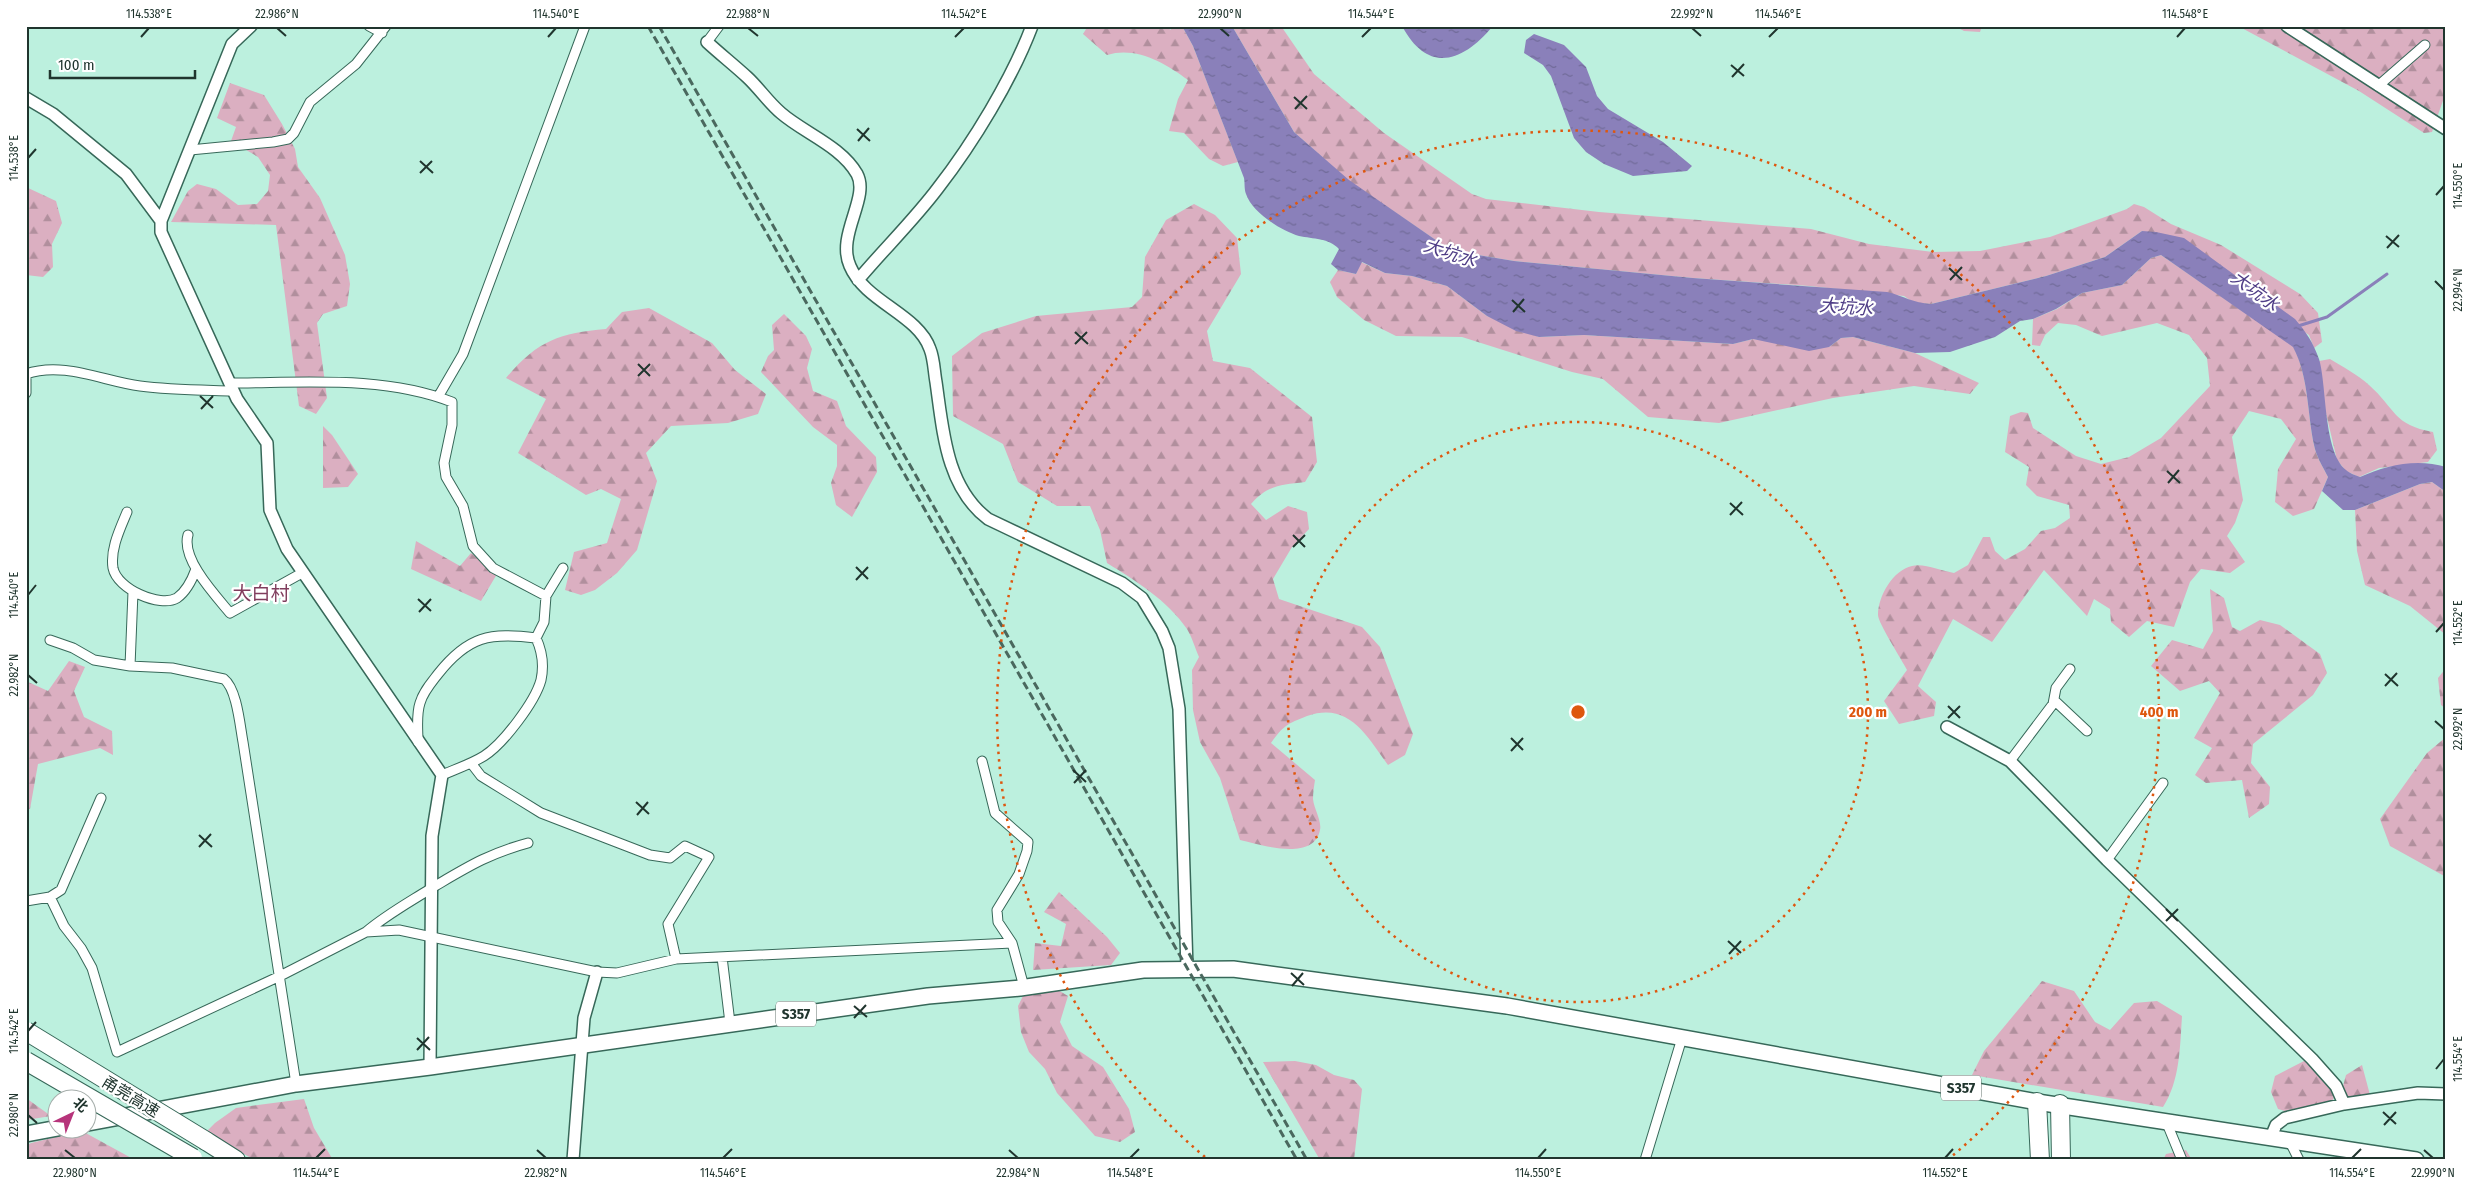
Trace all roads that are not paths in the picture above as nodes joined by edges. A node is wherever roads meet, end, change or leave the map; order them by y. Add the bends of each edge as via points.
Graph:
1 (251, 26) edge
2 (370, 26) edge
3 (585, 26) edge
4 (719, 26) edge
5 (1032, 26) edge
6 (2287, 26) edge
7 (384, 30) edge
8 (707, 42) joint
9 (2425, 45) dead end
10 (2378, 86) junction
11 (26, 98) edge
12 (2446, 128) edge
13 (190, 150) junction
14 (161, 221) junction
15 (858, 280) junction
16 (26, 374) edge
17 (231, 387) junction
18 (26, 393) edge
19 (438, 397) junction
20 (127, 512) dead end
21 (188, 535) dead end
22 (563, 568) dead end
23 (196, 569) junction
24 (302, 573) junction
25 (133, 592) junction
26 (546, 596) junction
27 (536, 638) junction
28 (50, 640) dead end
29 (130, 666) junction
30 (2070, 668) dead end
31 (2054, 700) junction
32 (1947, 727) dead end
33 (2087, 731) dead end
34 (418, 742) junction
35 (982, 761) dead end
36 (2010, 761) junction
37 (471, 763) junction
38 (442, 775) junction
39 (2163, 783) dead end
40 (101, 798) dead end
41 (528, 843) dead end
42 (2107, 860) junction
43 (431, 889) junction
44 (50, 897) junction
45 (26, 901) edge
46 (366, 932) junction
47 (431, 937) junction
48 (1012, 943) junction
49 (722, 957) junction
50 (676, 959) junction
51 (1186, 969) junction
52 (597, 972) junction
53 (280, 976) junction
54 (1024, 987) junction
55 (730, 1023) junction
56 (26, 1031) edge
57 (1682, 1038) junction
58 (583, 1045) junction
59 (26, 1061) edge
60 (430, 1067) junction
61 (296, 1084) junction
62 (2446, 1094) edge
63 (2037, 1102) junction
64 (2060, 1104) junction
65 (2344, 1104) junction
66 (98, 1121) edge
67 (2166, 1121) junction
68 (48, 1130) edge
69 (26, 1134) edge
70 (2271, 1137) junction
71 (2289, 1140) junction
72 (194, 1159) edge
73 (236, 1160) edge
74 (572, 1160) edge
75 (1646, 1160) edge
76 (2040, 1160) edge
77 (2061, 1160) edge
78 (2182, 1160) edge
79 (2299, 1160) edge
80 (2416, 1160) edge

1 - 13 street via 232,44
2 - 7 street
3 - 19 street via 463,354
4 - 8 street
5 - 15 street via 1022,52 987,114 938,188
6 - 10 street
7 - 13 street via 356,64 310,102 294,134 288,138
8 - 15 street via 781,113 841,157 857,175 860,194 849,225 847,250 849,264
9 - 10 street
10 - 12 street
11 - 14 street via 52,114 126,174
13 - 14 street
14 - 17 street via 161,232
15 - 51 street via 918,329 930,347 945,446 960,488 974,508 988,519 1122,583 1142,598 1159,624 1169,648 1179,709
16 - 17 street via 39,370 62,370 138,386
16 - 18 street
17 - 19 street via 354,383
17 - 24 street via 267,443 270,510 287,549
19 - 26 street via 452,402 452,425 444,463 446,477 463,506 473,546 493,568
20 - 25 street via 113,551 113,568 117,578
21 - 23 street via 186,542
22 - 26 street
23 - 24 street via 230,613
23 - 25 street via 190,584 173,600
24 - 34 street
25 - 29 street
26 - 27 street via 544,622
27 - 34 street via 508,634 489,636 459,650 428,687 419,704
27 - 37 street via 542,662 541,680 535,693 508,732 486,755
28 - 29 street via 94,660
29 - 53 street via 172,668 224,679 229,683 241,733
30 - 31 street via 2056,688
31 - 33 street
31 - 36 street
32 - 36 street
34 - 38 street
35 - 48 street via 995,813 1028,842 1019,874 997,910 998,922
36 - 42 street
37 - 38 street
37 - 50 street via 481,776 540,812 650,855 670,858 685,846 709,857 668,924
38 - 43 street via 432,836
39 - 42 street
40 - 44 street via 61,890
41 - 43 street via 498,851
42 - 65 street via 2312,1059 2336,1086
43 - 46 street via 388,914
43 - 47 street
44 - 45 street
44 - 53 street via 64,926 92,968 118,1052
46 - 47 street via 398,930
46 - 53 street
47 - 52 street
47 - 60 street
48 - 49 street
48 - 54 street
49 - 50 street
49 - 55 street
50 - 52 street via 617,973
51 - 54 main road, S357 via 1143,970
51 - 57 main road, S357 via 1233,969 1497,1005
52 - 58 street via 584,1018
53 - 61 street
54 - 55 main road, S357 via 928,996
55 - 58 main road, S357
56 - 73 highway, 甬莞高速, bridge
57 - 63 main road, S357
57 - 75 street
58 - 60 main road, S357
58 - 74 street
59 - 72 highway, 甬莞高速, bridge
60 - 61 main road, S357
61 - 66 main road, S357
62 - 65 street via 2418,1093
63 - 64 main road, S357
63 - 76 highway
64 - 67 main road, S357
64 - 77 highway
65 - 70 street via 2285,1118 2276,1125
67 - 70 main road, S357
67 - 78 street
68 - 69 main road
70 - 71 main road, S357
71 - 79 street
71 - 80 main road, S357

